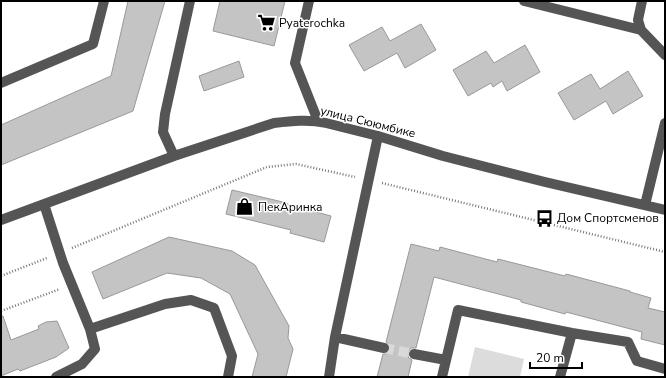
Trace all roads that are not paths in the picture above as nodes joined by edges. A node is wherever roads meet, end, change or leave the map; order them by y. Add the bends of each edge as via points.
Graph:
1 (104, 1) edge
2 (190, 1) edge
3 (309, 1) edge
4 (524, 1) edge
5 (642, 1) edge
6 (642, 30) junction
7 (665, 55) edge
8 (1, 83) edge
9 (318, 121) junction
10 (665, 123) edge
11 (378, 136) junction
12 (174, 156) junction
13 (44, 204) junction
14 (645, 206) junction
15 (665, 210) edge
16 (1, 220) edge
17 (90, 329) junction
18 (572, 333) junction
19 (335, 337) junction
20 (384, 348) tunnel mouth
21 (414, 354) tunnel mouth
22 (446, 360) junction
23 (665, 369) edge
24 (56, 377) edge
25 (228, 377) edge
26 (329, 377) edge
27 (442, 377) edge
28 (560, 377) edge

1 - 8 street via 93,44
2 - 12 street via 163,132
3 - 9 street via 296,63
4 - 6 street
5 - 6 street via 638,20
6 - 7 street
9 - 11 street, улица Сююмбике
9 - 12 street, улица Сююмбике via 274,123
10 - 14 street
11 - 14 street, улица Сююмбике via 443,156
11 - 19 street
12 - 13 street, улица Сююмбике
13 - 16 street, улица Сююмбике
13 - 17 street
14 - 15 street, улица Сююмбике
17 - 24 street via 95,349 82,364
17 - 25 street via 165,304 191,300 214,308 232,356
18 - 22 street via 458,310
18 - 23 street via 628,342 637,361
18 - 28 street
19 - 20 street
19 - 26 street
21 - 22 street
22 - 27 street

